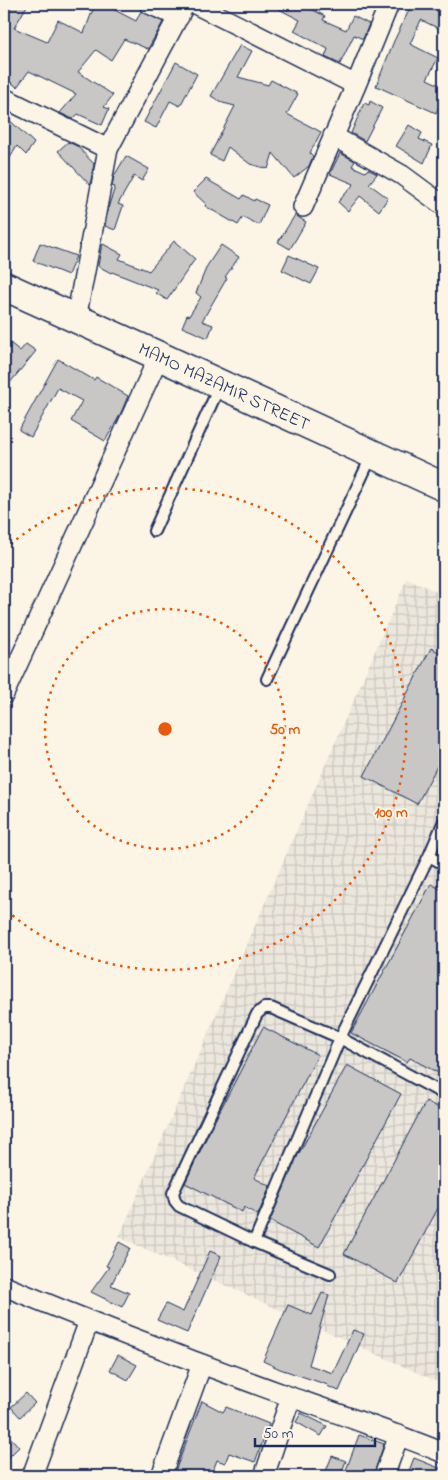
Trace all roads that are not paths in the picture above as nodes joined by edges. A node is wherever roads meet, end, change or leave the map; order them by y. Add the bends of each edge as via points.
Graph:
1 (149, 4) edge
2 (195, 4) edge
3 (389, 4) edge
4 (182, 10) edge
5 (356, 85) junction
6 (4, 98) edge
7 (333, 136) junction
8 (108, 149) junction
9 (444, 206) edge
10 (303, 207) dead end
11 (4, 286) edge
12 (76, 319) junction
13 (159, 356) junction
14 (220, 384) junction
15 (372, 454) junction
16 (444, 488) edge
17 (154, 531) dead end
18 (267, 679) dead end
19 (4, 694) edge
20 (444, 821) edge
21 (428, 856) junction
22 (444, 864) edge
23 (340, 1038) junction
24 (444, 1094) edge
25 (254, 1242) junction
26 (330, 1274) dead end
27 (4, 1286) edge
28 (88, 1321) junction
29 (202, 1364) junction
30 (291, 1397) junction
31 (399, 1435) junction
32 (444, 1453) edge
33 (32, 1476) edge
34 (161, 1476) edge
35 (264, 1476) edge
36 (384, 1476) edge

1 - 4 street
2 - 5 street
3 - 5 street
4 - 8 street
5 - 7 street
6 - 8 street
7 - 9 street via 402,175
7 - 10 street
8 - 12 street
11 - 12 main road, MAMO MAZAMIR STREET
12 - 13 main road, MAMO MAZAMIR STREET
13 - 14 main road, MAMO MAZAMIR STREET
13 - 19 street
14 - 15 main road, MAMO MAZAMIR STREET
14 - 17 lane
15 - 16 main road, MAMO MAZAMIR STREET
15 - 18 lane
20 - 21 lane
21 - 22 lane
21 - 23 lane
23 - 24 lane
23 - 25 lane
23 - 25 lane via 271,1008 264,1008 257,1014 173,1193 180,1206
25 - 26 lane
27 - 28 street
28 - 29 street
28 - 33 street
29 - 30 street
29 - 34 street
30 - 31 street
30 - 35 street
31 - 32 street
31 - 36 street

